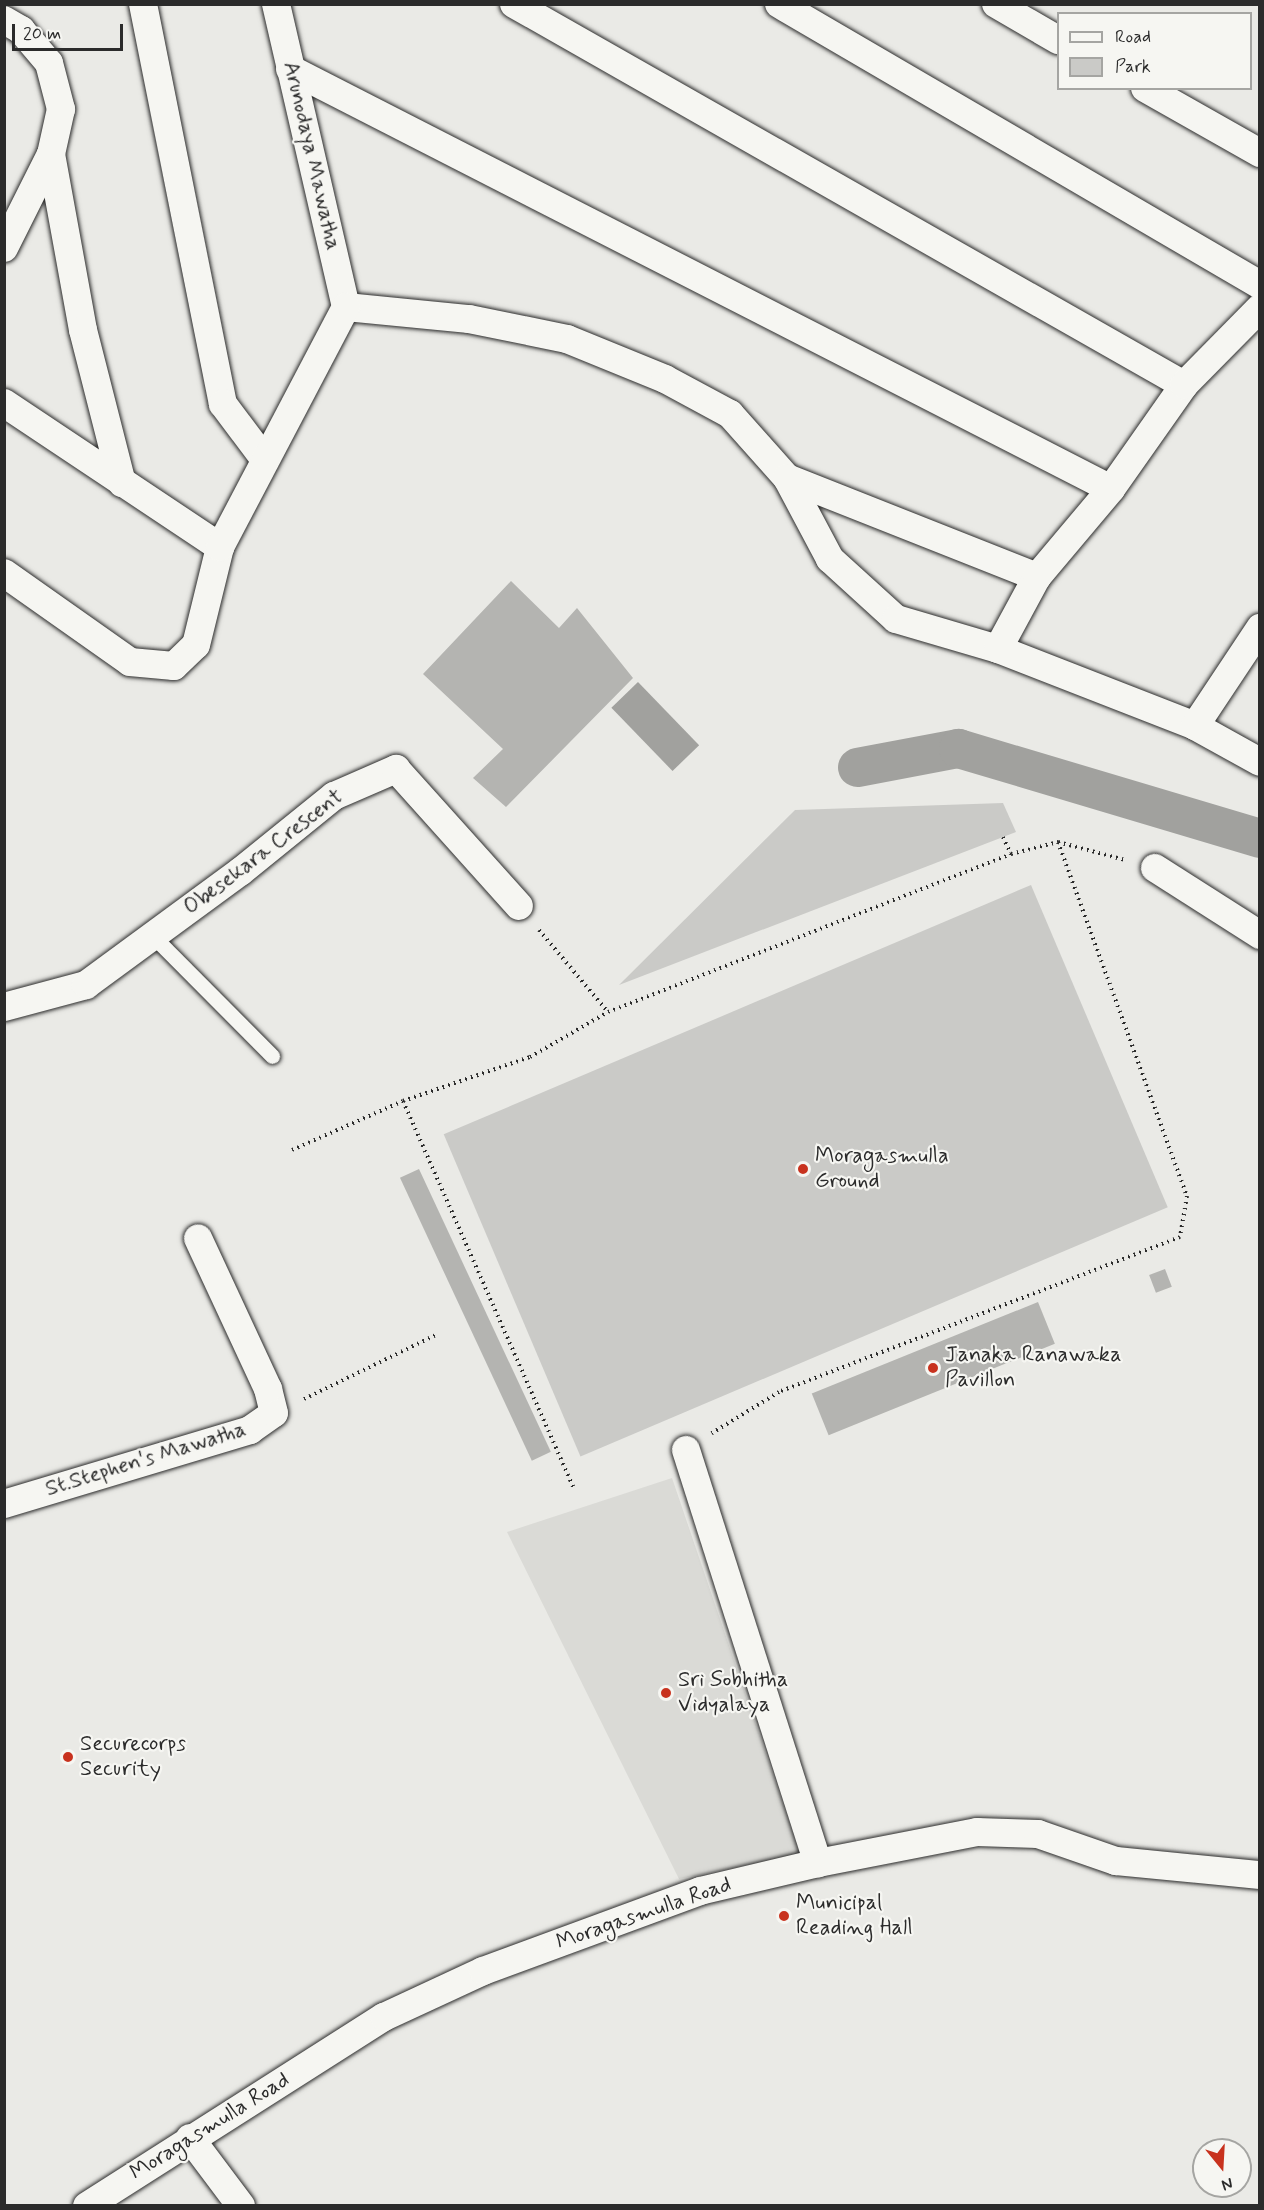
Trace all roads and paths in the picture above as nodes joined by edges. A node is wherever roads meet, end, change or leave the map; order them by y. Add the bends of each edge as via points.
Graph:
1 (143, 4) edge
2 (276, 4) edge
3 (514, 4) edge
4 (779, 4) edge
5 (996, 4) edge
6 (14, 18) edge
7 (1057, 39) edge
8 (290, 69) junction
9 (1149, 90) edge
10 (1260, 153) edge
11 (51, 154) junction
12 (4, 248) edge
13 (1260, 285) edge
14 (346, 307) junction
15 (1260, 308) edge
16 (1184, 385) junction
17 (4, 403) edge
18 (265, 460) junction
19 (786, 478) junction
20 (122, 483) junction
21 (1111, 489) junction
22 (220, 547) junction
23 (4, 573) edge
24 (1037, 577) junction
25 (1260, 628) edge
26 (998, 649) junction
27 (1195, 726) junction
28 (1260, 762) edge
29 (1004, 837) dead end
30 (1058, 842) junction
31 (1011, 854) junction
32 (1155, 868) joint
33 (519, 906) joint
34 (1260, 935) edge
35 (153, 936) junction
36 (4, 1007) edge
37 (608, 1012) junction
38 (272, 1056) dead end
39 (403, 1101) junction
40 (291, 1150) dead end
41 (198, 1238) dead end
42 (436, 1335) dead end
43 (274, 1413) junction
44 (686, 1450) joint
45 (574, 1489) dead end
46 (4, 1504) edge
47 (818, 1863) junction
48 (1260, 1875) edge
49 (190, 2138) junction
50 (87, 2205) edge
51 (241, 2205) edge

1 - 18 street via 223,404
2 - 8 street, Arunodaya Mawatha
3 - 16 street
4 - 13 street
5 - 7 street
6 - 11 street via 49,63 61,109
8 - 14 street, Arunodaya Mawatha
8 - 21 street
9 - 10 street
11 - 12 street
11 - 20 street via 83,330
14 - 18 street
14 - 19 street via 469,320 567,339 665,379 730,414
15 - 16 street
16 - 21 street
17 - 20 street
18 - 22 street
19 - 24 street
19 - 26 street via 830,560 896,619
20 - 22 street
21 - 24 street
22 - 23 street via 196,645 174,666 130,662
24 - 26 street
25 - 27 street
26 - 27 street
27 - 28 street
29 - 31 path
30 - 31 path
30 - 32 path
30 - 44 path via 1187,1197 1180,1237 779,1392
31 - 37 path
32 - 34 street
33 - 35 street, Obesekara Crescent via 396,769 334,796
33 - 37 path
35 - 36 street, Obesekara Crescent via 86,985
35 - 38 lane
37 - 39 path via 530,1057
39 - 40 path
39 - 45 path
41 - 43 street, St.Stephen's Mawatha via 268,1389
42 - 43 path
43 - 46 street, St.Stephen's Mawatha via 250,1430
44 - 47 street
47 - 48 street, Moragasmulla Road via 977,1832 1038,1834 1116,1861
47 - 49 street, Moragasmulla Road via 700,1891 483,1971 384,2017
49 - 50 street, Moragasmulla Road
49 - 51 street

